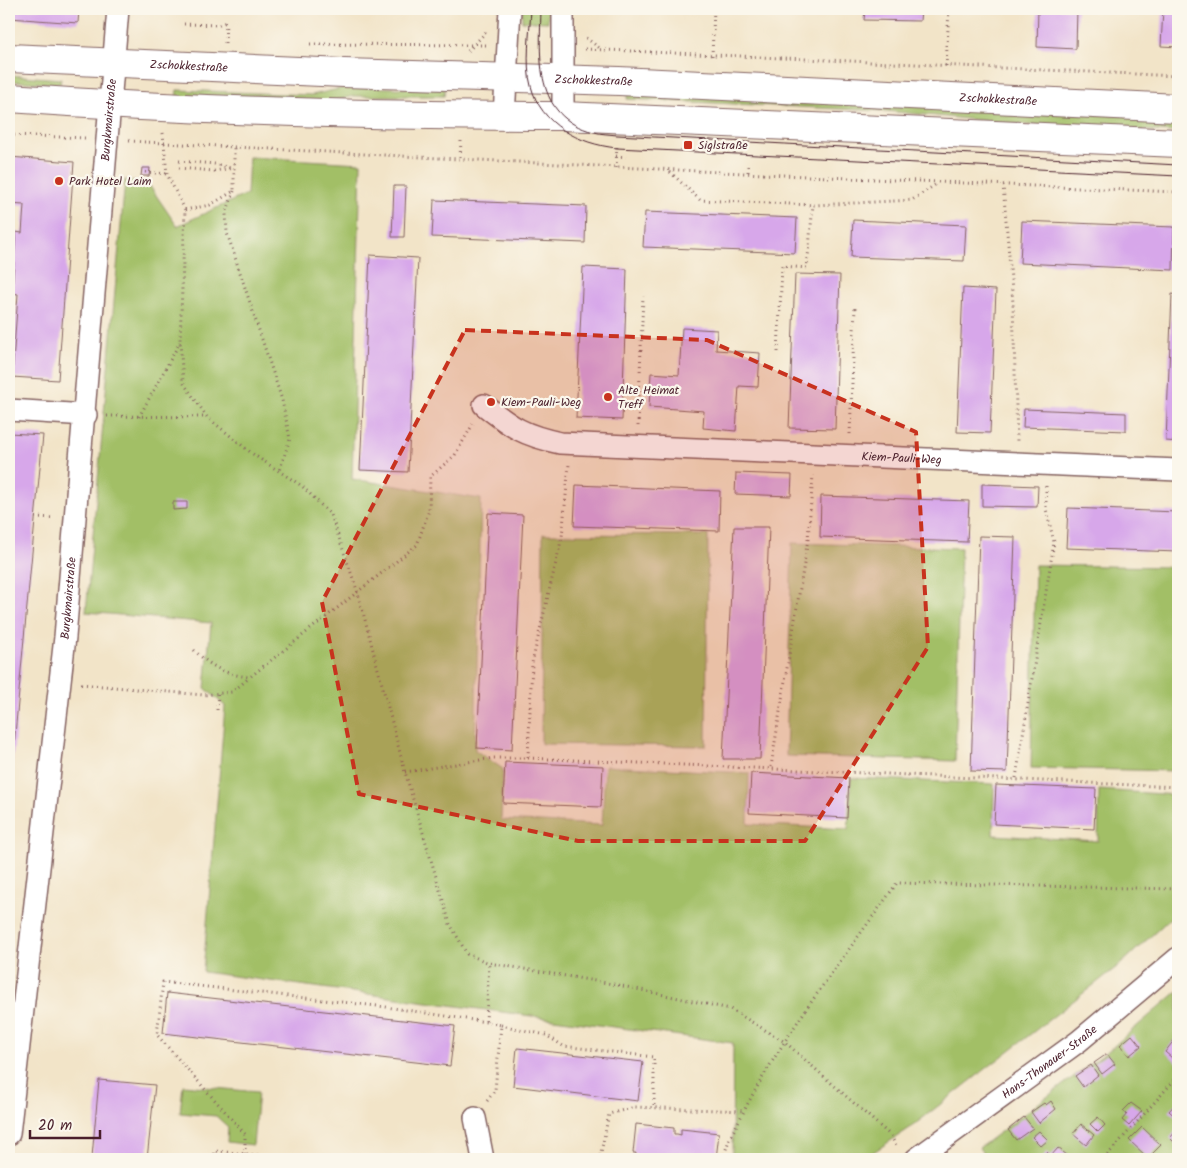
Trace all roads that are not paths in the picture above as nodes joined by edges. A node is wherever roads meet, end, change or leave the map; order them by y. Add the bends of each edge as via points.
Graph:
1 (118, 9) edge
2 (510, 9) edge
3 (564, 9) edge
4 (9, 58) edge
5 (115, 63) junction
6 (506, 76) junction
7 (563, 79) junction
8 (9, 98) edge
9 (110, 106) junction
10 (1178, 108) edge
11 (504, 116) junction
12 (563, 116) junction
13 (1178, 143) edge
14 (484, 405) road end
15 (9, 410) edge
16 (86, 415) junction
17 (1178, 470) edge
18 (1178, 958) edge
19 (14, 1051) edge
20 (475, 1118) road end
21 (9, 1134) edge
22 (907, 1155) edge
23 (483, 1159) edge

1 - 5 street, Burgkmairstraße
2 - 6 street
3 - 7 street
4 - 5 main road, Zschokkestraße
5 - 6 main road, Zschokkestraße
5 - 9 street, Burgkmairstraße
6 - 7 main road, Zschokkestraße
6 - 11 street
7 - 10 main road, Zschokkestraße
7 - 12 street
8 - 9 main road
9 - 11 main road
9 - 16 street, Burgkmairstraße
11 - 12 main road
12 - 13 main road
14 - 17 street, Kiem-Pauli-Weg via 514,429 531,437 570,444
15 - 16 street
16 - 19 street, Burgkmairstraße via 55,741
18 - 22 street, Hans-Thonauer-Straße via 1079,1041
19 - 21 street, Burgkmairstraße
20 - 23 street

